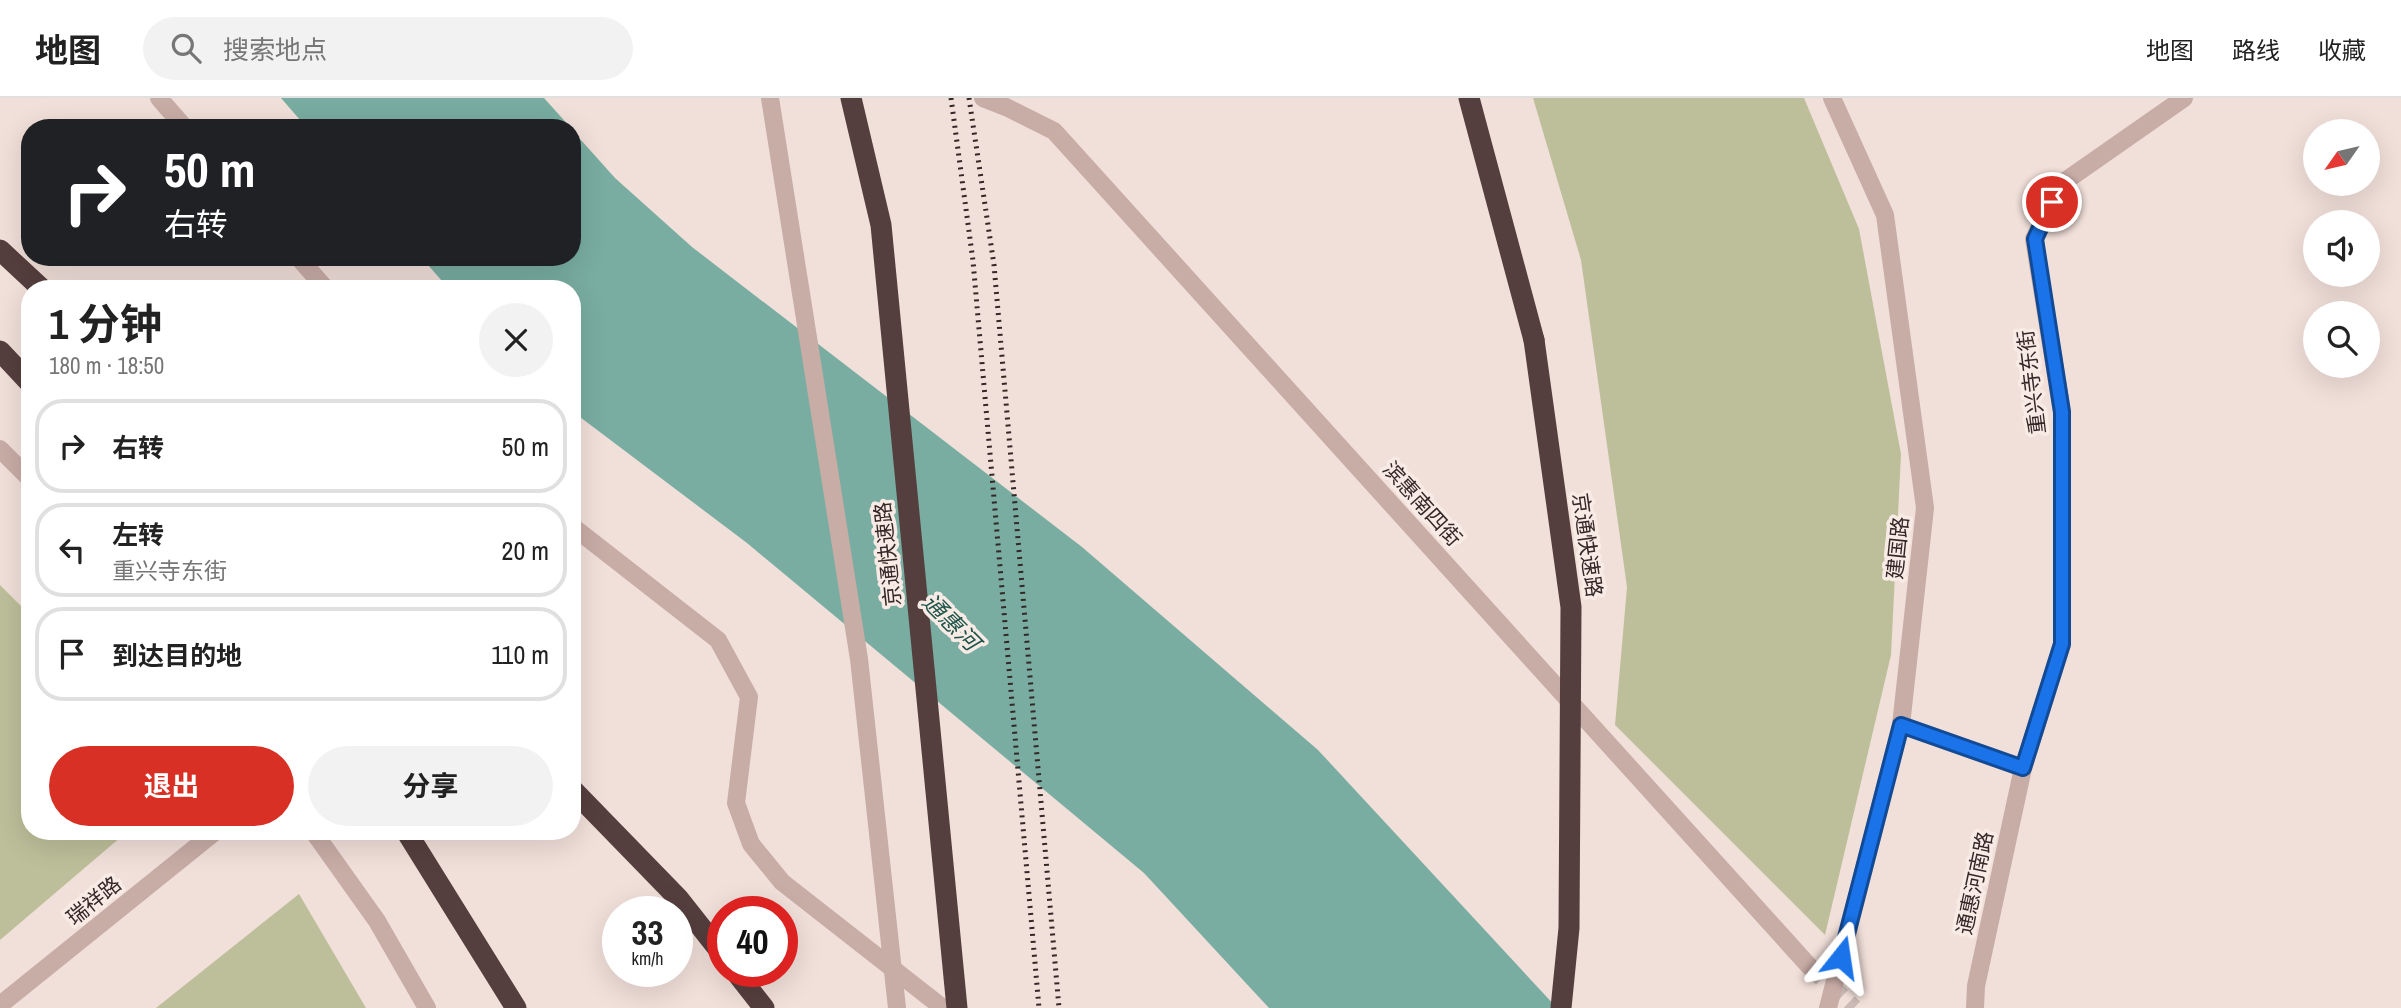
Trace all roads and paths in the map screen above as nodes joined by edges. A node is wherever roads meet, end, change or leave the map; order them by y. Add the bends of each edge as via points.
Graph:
1 (159, 98) edge
2 (770, 98) edge
3 (851, 98) edge
4 (984, 98) edge
5 (1469, 98) edge
6 (1832, 98) edge
7 (2184, 98) edge
8 (177, 119) edge
9 (0, 250) edge
10 (306, 266) edge
11 (32, 280) edge
12 (318, 280) edge
13 (0, 351) edge
14 (21, 373) edge
15 (0, 449) edge
16 (21, 470) edge
17 (581, 533) edge
18 (1901, 725) junction
19 (2023, 768) junction
20 (581, 798) edge
21 (205, 840) edge
22 (319, 840) edge
23 (411, 840) edge
24 (707, 935) edge
25 (1809, 966) tunnel mouth
26 (748, 987) edge
27 (0, 1006) edge
28 (427, 1008) edge
29 (516, 1008) edge
30 (764, 1008) edge
31 (897, 1008) edge
32 (943, 1008) edge
33 (957, 1008) edge
34 (1561, 1008) edge
35 (1828, 1008) edge
36 (1975, 1008) edge

1 - 8 street
2 - 31 street, bridge via 859,659
3 - 33 highway, 京通快速路 via 881,225
4 - 25 street, 滨惠南四街 via 1055,131
5 - 34 highway, 京通快速路, bridge via 1534,340 1571,607 1570,928
6 - 18 street, 建国路 via 1885,215 1926,508
7 - 19 street, 重兴寺东街 via 2061,184 2035,239 2062,412 2062,644
9 - 11 highway
10 - 12 street
13 - 14 highway
15 - 16 street
17 - 32 street via 718,640 749,696 736,803 751,844 782,882
18 - 19 street
18 - 35 street, 建国路
19 - 36 street, 通惠河南路
20 - 24 highway via 678,898
21 - 27 street, 瑞祥路
22 - 28 street via 377,922
23 - 29 highway
26 - 30 highway

